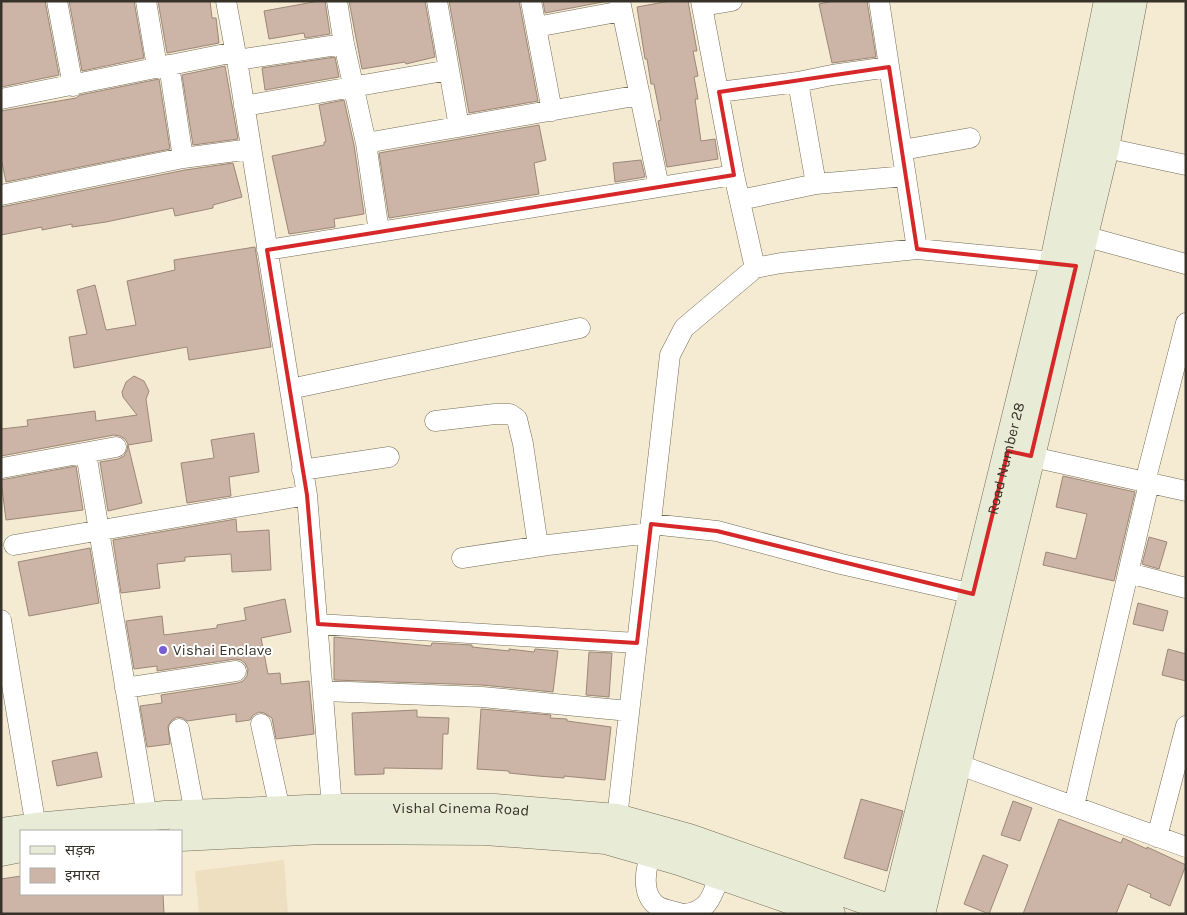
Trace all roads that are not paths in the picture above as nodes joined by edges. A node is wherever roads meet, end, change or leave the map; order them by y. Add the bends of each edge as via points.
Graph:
1 (57, 1) edge
2 (146, 1) edge
3 (226, 1) edge
4 (336, 1) edge
5 (437, 1) edge
6 (531, 1) edge
7 (732, 1) edge
8 (879, 1) edge
9 (1108, 1) edge
10 (1133, 1) edge
11 (701, 4) edge
12 (621, 6) edge
13 (536, 28) junction
14 (344, 44) junction
15 (236, 56) junction
16 (163, 66) junction
17 (889, 67) junction
18 (449, 70) junction
19 (798, 82) junction
20 (73, 86) junction
21 (353, 87) junction
22 (718, 92) junction
23 (640, 95) junction
24 (1, 100) edge
25 (244, 106) junction
26 (552, 111) junction
27 (459, 127) junction
28 (970, 138) dead end
29 (1079, 142) junction
30 (366, 144) junction
31 (1105, 148) junction
32 (251, 149) junction
33 (902, 150) junction
34 (183, 158) junction
35 (1186, 165) edge
36 (734, 175) junction
37 (906, 176) junction
38 (816, 184) junction
39 (659, 187) junction
40 (1, 195) edge
41 (740, 200) junction
42 (379, 232) junction
43 (1084, 236) junction
44 (917, 249) junction
45 (267, 250) junction
46 (1065, 264) junction
47 (1186, 264) edge
48 (754, 268) junction
49 (1186, 323) edge
50 (580, 328) dead end
51 (290, 389) junction
52 (435, 421) dead end
53 (116, 447) dead end
54 (86, 453) junction
55 (1019, 454) junction
56 (389, 457) dead end
57 (2, 468) edge
58 (302, 470) junction
59 (1147, 482) junction
60 (1186, 491) edge
61 (307, 495) junction
62 (650, 529) junction
63 (99, 531) junction
64 (14, 545) dead end
65 (538, 546) junction
66 (462, 558) dead end
67 (1129, 573) junction
68 (1186, 588) edge
69 (973, 594) junction
70 (1, 620) edge
71 (318, 624) junction
72 (637, 643) junction
73 (236, 671) dead end
74 (125, 688) junction
75 (323, 691) junction
76 (629, 711) junction
77 (10, 721) edge
78 (262, 724) dead end
79 (1186, 726) edge
80 (179, 729) dead end
81 (957, 764) junction
82 (1074, 806) junction
83 (332, 808) junction
84 (280, 810) junction
85 (195, 814) junction
86 (160, 821) edge
87 (611, 829) junction
88 (30, 830) edge
89 (77, 830) edge
90 (1, 832) edge
91 (20, 834) edge
92 (182, 837) edge
93 (1158, 837) junction
94 (20, 841) edge
95 (1186, 847) edge
96 (1, 852) edge
97 (652, 853) junction
98 (720, 875) junction
99 (904, 913) edge
100 (683, 914) edge
101 (831, 914) edge

1 - 20 street
2 - 16 street
3 - 15 street
4 - 14 street
5 - 18 street
6 - 13 street
7 - 11 street
8 - 17 street
9 - 29 street, Road Number 28
10 - 31 street, Road Number 28
11 - 22 street
12 - 13 street
12 - 23 street
13 - 26 street
14 - 15 street
14 - 21 street
15 - 16 street
15 - 25 street
16 - 20 street
16 - 34 street
17 - 19 street
17 - 33 street
18 - 21 street
18 - 27 street
19 - 22 street
19 - 38 street
20 - 24 street
21 - 25 street
21 - 30 street
22 - 36 street
23 - 26 street
23 - 39 street
25 - 32 street
26 - 27 street
27 - 30 street
28 - 33 street
29 - 31 street
29 - 46 street, Road Number 28
30 - 42 street
31 - 35 street
31 - 43 street, Road Number 28
32 - 34 street
32 - 45 street
33 - 37 street
34 - 40 street
36 - 39 street
36 - 41 street
37 - 38 street
37 - 44 street
38 - 41 street
39 - 42 street
41 - 48 street
42 - 45 street
43 - 46 street, Road Number 28
43 - 47 street
44 - 46 street
44 - 48 street
45 - 51 street
46 - 55 street, Road Number 28
48 - 62 street via 684,328 670,355
49 - 59 street
50 - 51 street
51 - 58 street
52 - 65 street via 495,414 510,414 517,419
53 - 54 street
54 - 57 street
54 - 63 street
55 - 59 street
55 - 69 street, Road Number 28
55 - 81 street, Road Number 28
56 - 58 street
58 - 61 street
59 - 60 street
59 - 67 street
61 - 63 street
61 - 71 street
62 - 65 street
62 - 69 street via 718,531 841,564
62 - 72 street
63 - 64 street
63 - 74 street
65 - 66 street
67 - 68 street
67 - 82 street
69 - 99 street, Road Number 28
70 - 77 street
71 - 72 street
71 - 75 street
72 - 76 street
73 - 74 street
74 - 86 street
75 - 76 street via 482,697
75 - 83 street
76 - 87 street
77 - 88 street
78 - 84 street
79 - 93 street
80 - 85 street
81 - 82 street
81 - 99 street, Road Number 28
82 - 93 street
83 - 84 street, Vishal Cinema Road
83 - 87 street, Vishal Cinema Road via 495,808
84 - 85 street, Vishal Cinema Road
85 - 86 street, Vishal Cinema Road
86 - 89 street, Vishal Cinema Road
87 - 92 street, Vishal Cinema Road via 322,830
87 - 97 street, Vishal Cinema Road
87 - 99 street, Vishal Cinema Road via 689,838
90 - 91 street, Vishal Cinema Road
93 - 95 street
94 - 96 street, Vishal Cinema Road
97 - 98 street, Vishal Cinema Road
97 - 100 street via 647,864 646,883 650,897 657,906
98 - 100 street via 705,907
98 - 101 street, Vishal Cinema Road

